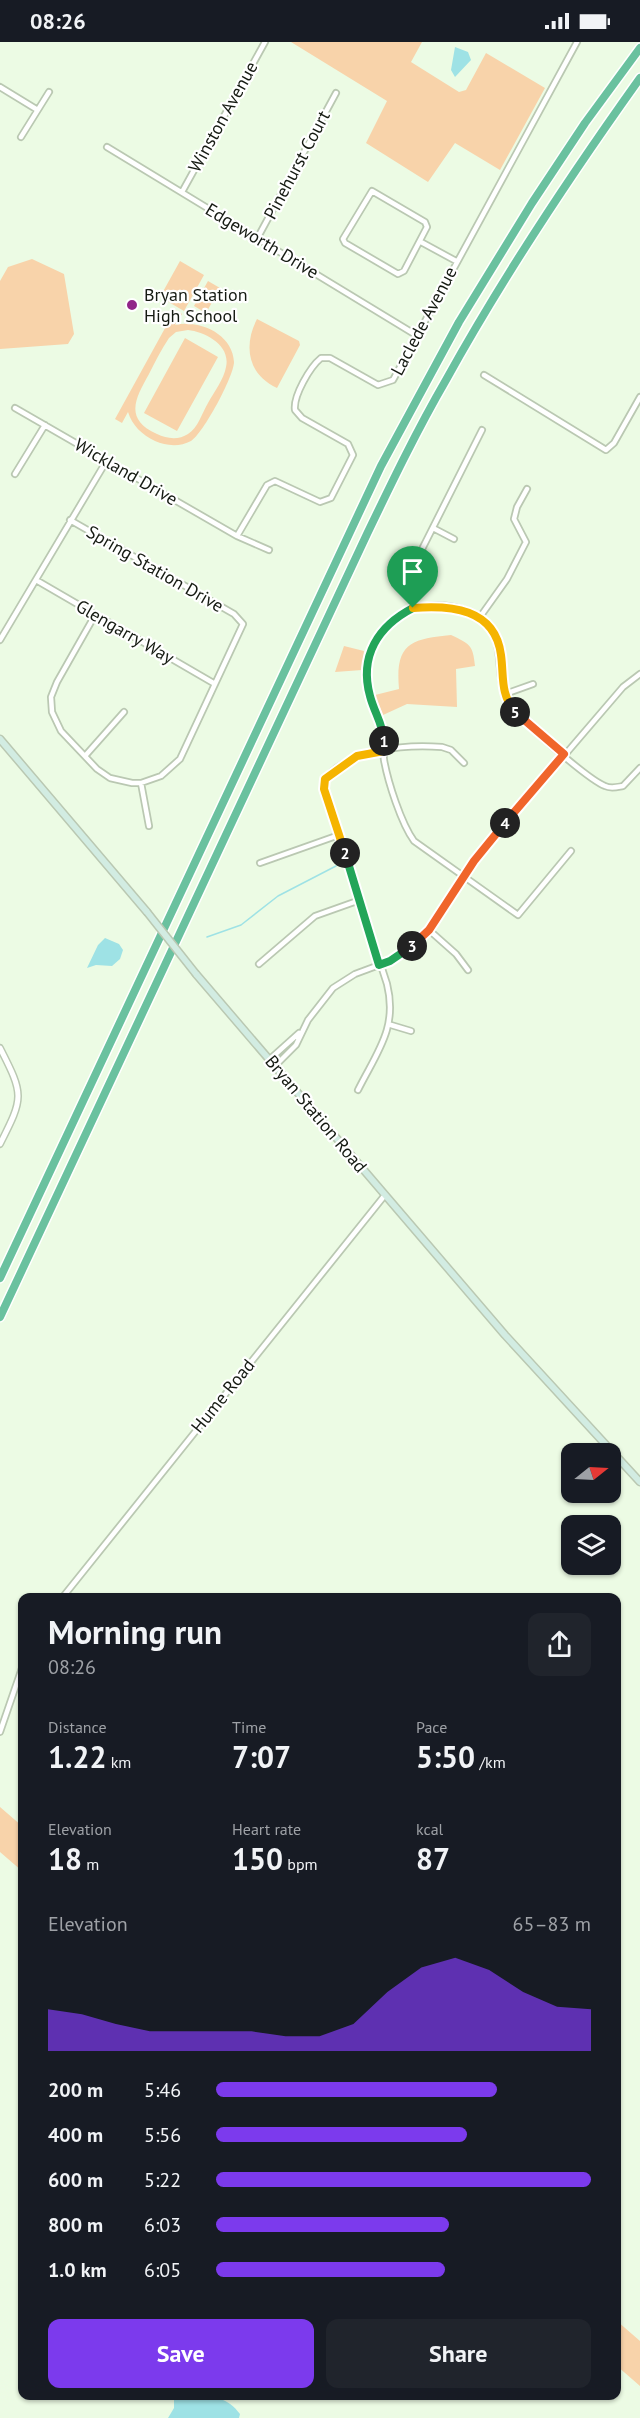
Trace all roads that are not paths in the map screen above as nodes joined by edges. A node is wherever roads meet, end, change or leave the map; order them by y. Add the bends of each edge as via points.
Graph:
1 (265, 42) edge
2 (576, 42) edge
3 (640, 48) edge
4 (640, 78) edge
5 (0, 87) edge
6 (49, 92) dead end
7 (336, 93) dead end
8 (36, 109) junction
9 (21, 137) dead end
10 (106, 147) dead end
11 (182, 192) junction
12 (258, 237) junction
13 (421, 242) junction
14 (456, 261) junction
15 (416, 335) junction
16 (484, 375) dead end
17 (640, 397) edge
18 (15, 408) dead end
19 (45, 425) junction
20 (482, 430) dead end
21 (107, 460) junction
22 (15, 474) dead end
23 (527, 489) dead end
24 (70, 520) junction
25 (434, 528) junction
26 (237, 536) junction
27 (454, 539) dead end
28 (269, 550) dead end
29 (36, 580) junction
30 (413, 608) junction
31 (96, 615) junction
32 (480, 617) junction
33 (0, 640) edge
34 (640, 674) edge
35 (215, 684) junction
36 (533, 684) dead end
37 (505, 694) junction
38 (124, 712) dead end
39 (0, 738) edge
40 (384, 751) junction
41 (564, 754) junction
42 (85, 756) junction
43 (464, 763) dead end
44 (640, 768) edge
45 (141, 783) junction
46 (149, 826) dead end
47 (339, 834) junction
48 (571, 851) dead end
49 (260, 863) dead end
50 (464, 878) junction
51 (360, 900) junction
52 (429, 930) junction
53 (258, 964) dead end
54 (379, 965) junction
55 (468, 970) dead end
56 (391, 1025) junction
57 (301, 1031) junction
58 (411, 1031) dead end
59 (0, 1048) edge
60 (3, 1060) edge
61 (269, 1060) junction
62 (275, 1066) junction
63 (358, 1090) dead end
64 (0, 1144) edge
65 (385, 1196) junction
66 (0, 1278) edge
67 (0, 1317) edge
68 (640, 1482) edge
69 (66, 1593) edge
70 (18, 1680) edge
71 (0, 1732) edge

1 - 11 street, Winston Avenue
2 - 14 street, Laclede Avenue
3 - 66 highway via 532,202 459,322 386,456
4 - 67 highway via 512,267 422,424
5 - 8 street
6 - 8 street
7 - 12 street, Pinehurst Court
8 - 9 street
10 - 11 street, Edgeworth Drive
11 - 12 street, Edgeworth Drive
12 - 15 street, Edgeworth Drive
13 - 13 street via 404,271 398,274 343,239 372,191 425,222
13 - 14 street
14 - 15 street, Laclede Avenue
15 - 26 street, Laclede Avenue via 393,380 382,386 330,358 318,360 295,400 295,410 348,444 353,455 331,498 324,502 280,482 267,484
16 - 17 street via 606,450
18 - 19 street, Wickland Drive
19 - 21 street, Wickland Drive
19 - 22 street
20 - 25 street
21 - 24 street
21 - 26 street, Wickland Drive
23 - 32 street via 514,519 526,542 507,579
24 - 29 street
24 - 35 street, Spring Station Drive via 238,617 243,626
25 - 27 street
25 - 30 street via 413,567
26 - 28 street, Wickland Drive
29 - 31 street, Glengarry Way
29 - 33 street
30 - 32 street via 450,607
30 - 40 street via 383,628 369,658 368,688 382,727
31 - 35 street, Glengarry Way
31 - 42 street via 57,682 51,702 55,721
32 - 37 street via 499,646
34 - 41 street via 623,687
35 - 45 street, Spring Station Drive via 180,759 161,776
36 - 37 street
37 - 41 street via 517,714
38 - 42 street
39 - 61 main road, Bryan Station Road, bridge
40 - 43 street via 442,747
40 - 47 street via 357,756 325,779 324,789
40 - 50 street via 408,832 419,846
41 - 44 street via 598,783 610,788 623,786
41 - 50 street
42 - 45 street via 110,778
45 - 46 street
47 - 49 street
47 - 51 street
48 - 50 street via 518,915
50 - 52 street
51 - 53 street via 315,916
51 - 54 street
52 - 54 street via 405,951
52 - 55 street
54 - 56 street via 390,996
54 - 57 street via 333,988
56 - 58 street
56 - 63 street
57 - 61 street
57 - 62 street via 296,1045
59 - 60 street
60 - 64 street via 18,1086 19,1102
61 - 62 main road, Bryan Station Road
62 - 65 main road, Bryan Station Road
65 - 68 main road, Bryan Station Road via 504,1335
65 - 69 street, Hume Road
70 - 71 street

